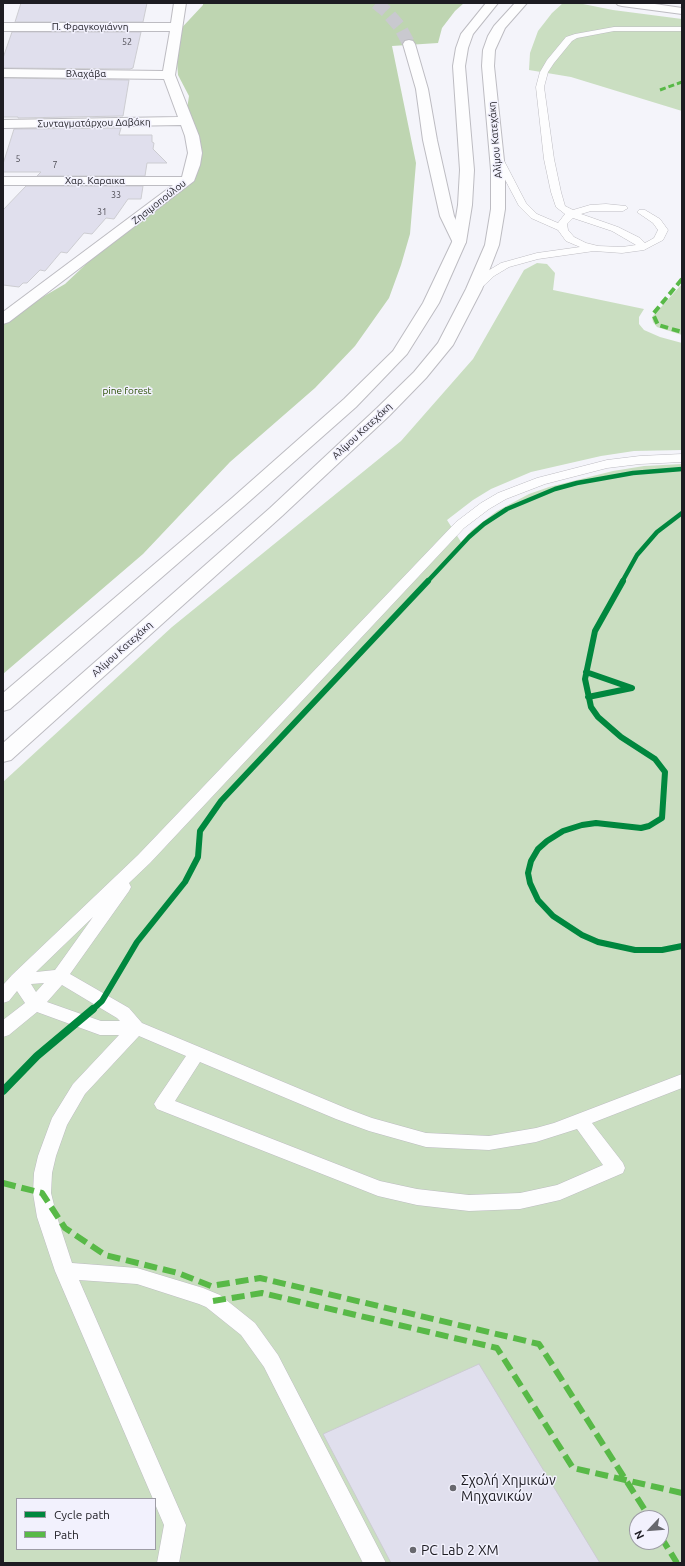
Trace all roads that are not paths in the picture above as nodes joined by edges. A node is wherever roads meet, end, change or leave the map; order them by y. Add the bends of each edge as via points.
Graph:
1 (180, 3) edge
2 (492, 3) edge
3 (521, 3) edge
4 (622, 3) edge
5 (675, 3) edge
6 (682, 4) edge
7 (682, 11) edge
8 (3, 27) edge
9 (176, 27) junction
10 (682, 29) edge
11 (409, 44) tunnel mouth
12 (3, 73) edge
13 (169, 75) junction
14 (186, 121) junction
15 (3, 124) edge
16 (496, 153) junction
17 (187, 181) junction
18 (6, 187) edge
19 (624, 208) dead end
20 (642, 212) dead end
21 (572, 214) junction
22 (563, 229) junction
23 (459, 242) junction
24 (644, 247) junction
25 (598, 249) junction
26 (474, 289) junction
27 (3, 319) edge
28 (682, 458) edge
29 (3, 704) edge
30 (3, 755) edge
31 (144, 859) junction
32 (60, 976) junction
33 (18, 979) junction
34 (3, 997) edge
35 (35, 1004) junction
36 (136, 1028) junction
37 (3, 1030) edge
38 (197, 1053) junction
39 (682, 1081) edge
40 (580, 1120) junction
41 (65, 1271) junction
42 (168, 1563) edge
43 (375, 1563) edge

1 - 9 main road, Ζησιμοπούλου
2 - 23 main road via 467,34 459,66 467,170
3 - 16 main road, Αλίμου Κατεχάκη via 500,26 490,50 488,66
4 - 7 main road
5 - 6 main road
8 - 9 main road, Π. Φραγκογιάννη
9 - 13 main road, Ζησιμοπούλου
10 - 21 lane via 614,29 583,34 569,39 544,72 540,87 556,192 562,207
11 - 23 main road via 422,89 430,140 448,216
12 - 13 main road, Βλαχάβα
13 - 14 main road, Ζησιμοπούλου
14 - 15 main road, Συνταγματάρχου Δαβάκη
14 - 17 main road, Ζησιμοπούλου via 196,153
16 - 22 lane via 522,204 534,216
16 - 26 main road, Αλίμου Κατεχάκη via 498,196 493,239
17 - 18 main road, Χαρ. Καραικα via 27,181
17 - 27 main road, Ζησιμοπούλου
19 - 21 lane via 590,208
20 - 24 lane via 657,220 663,230 658,240
21 - 22 lane via 562,224
21 - 24 lane via 615,229
22 - 25 lane via 570,239
23 - 29 main road via 431,303 399,354 350,402 244,497
24 - 25 lane via 622,250
25 - 26 lane via 537,256 506,265 490,274
26 - 30 main road, Αλίμου Κατεχάκη via 444,345 420,375 383,412 276,512
28 - 31 lane via 640,460 583,469 521,488 486,506 460,525
31 - 32 lane
31 - 33 lane
32 - 33 lane
32 - 35 lane
32 - 36 lane via 122,1013
33 - 34 lane
33 - 35 lane
35 - 36 lane via 100,1028
35 - 37 lane
36 - 38 lane
36 - 41 lane via 79,1090 58,1123 50,1144 43,1173 42,1193
38 - 40 lane via 342,1114 426,1140 489,1143 536,1135
38 - 40 lane via 163,1104 378,1188 417,1197 469,1203 520,1201 560,1192 616,1168
39 - 40 lane
41 - 42 lane via 175,1524
41 - 43 lane via 137,1276 213,1301 248,1329 271,1361

